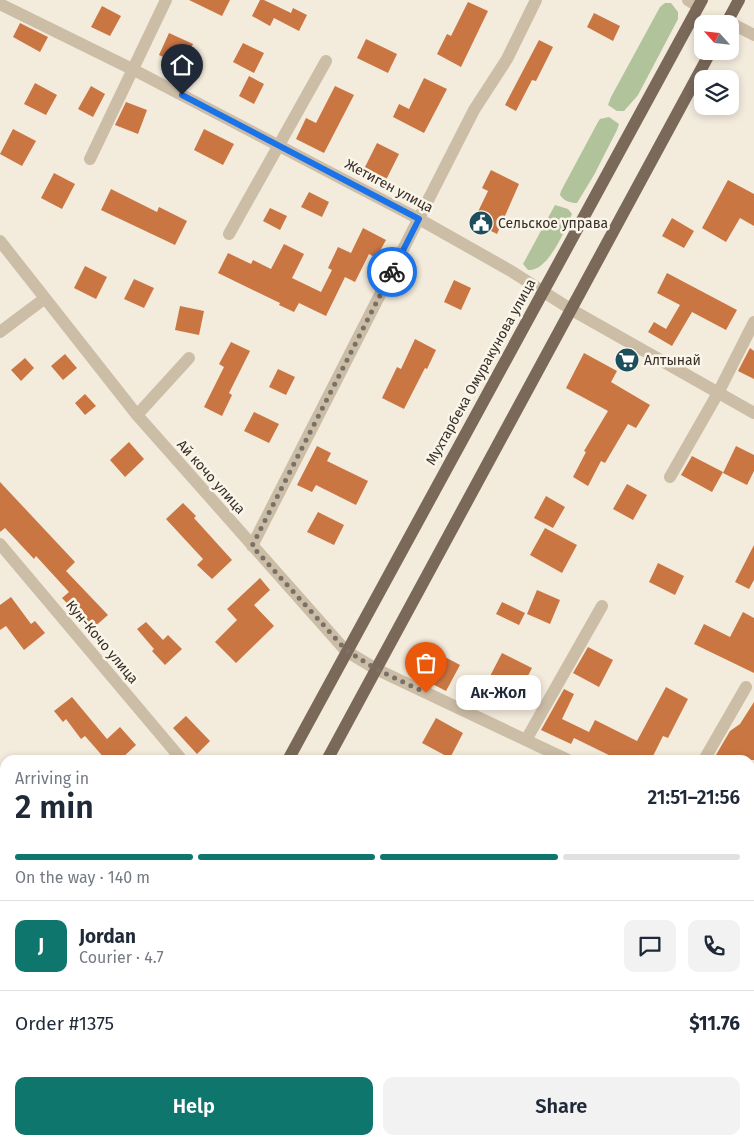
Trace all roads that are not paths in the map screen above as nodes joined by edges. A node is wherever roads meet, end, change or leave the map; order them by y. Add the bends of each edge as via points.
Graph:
1 (166, 0) edge
2 (536, 0) edge
3 (739, 0) edge
4 (696, 2) edge
5 (0, 4) edge
6 (731, 15) edge
7 (739, 28) edge
8 (754, 35) edge
9 (706, 60) edge
10 (326, 61) dead end
11 (134, 70) junction
12 (279, 146) junction
13 (90, 159) dead end
14 (419, 219) junction
15 (229, 234) dead end
16 (0, 241) edge
17 (543, 290) junction
18 (44, 299) junction
19 (572, 310) junction
20 (754, 322) edge
21 (0, 332) edge
22 (189, 358) dead end
23 (718, 393) junction
24 (754, 413) edge
25 (137, 415) junction
26 (670, 477) dead end
27 (0, 544) edge
28 (252, 546) junction
29 (602, 606) dead end
30 (346, 650) junction
31 (376, 669) junction
32 (746, 687) dead end
33 (526, 740) junction
34 (178, 755) edge
35 (291, 755) edge
36 (330, 755) edge
37 (558, 755) edge
38 (707, 755) edge

1 - 11 street
2 - 14 street via 507,59 474,110
3 - 6 main road
4 - 17 main road, Мухтарбека Омуракунова улица
5 - 11 street, Жетиген улица
7 - 8 street
9 - 19 main road
10 - 12 street
11 - 12 street, Жетиген улица
11 - 13 street
12 - 14 street, Жетиген улица
12 - 15 street
14 - 17 street, Жетиген улица
14 - 28 street
16 - 18 street, Ай кочо улица
17 - 19 street, Жетиген улица
17 - 30 main road, Мухтарбека Омуракунова улица
18 - 21 street
18 - 25 street, Ай кочо улица
19 - 23 street, Жетиген улица
19 - 31 main road
20 - 23 street
22 - 25 street
23 - 24 street, Жетиген улица
23 - 26 street
25 - 28 street, Ай кочо улица
27 - 34 street, Кун-Кочо улица
28 - 30 street, Ай кочо улица
29 - 33 street
30 - 31 street, Ай кочо улица
30 - 35 main road, Мухтарбека Омуракунова улица
31 - 33 street, Ай кочо улица
31 - 36 main road
32 - 38 street
33 - 37 street, Ай кочо улица

